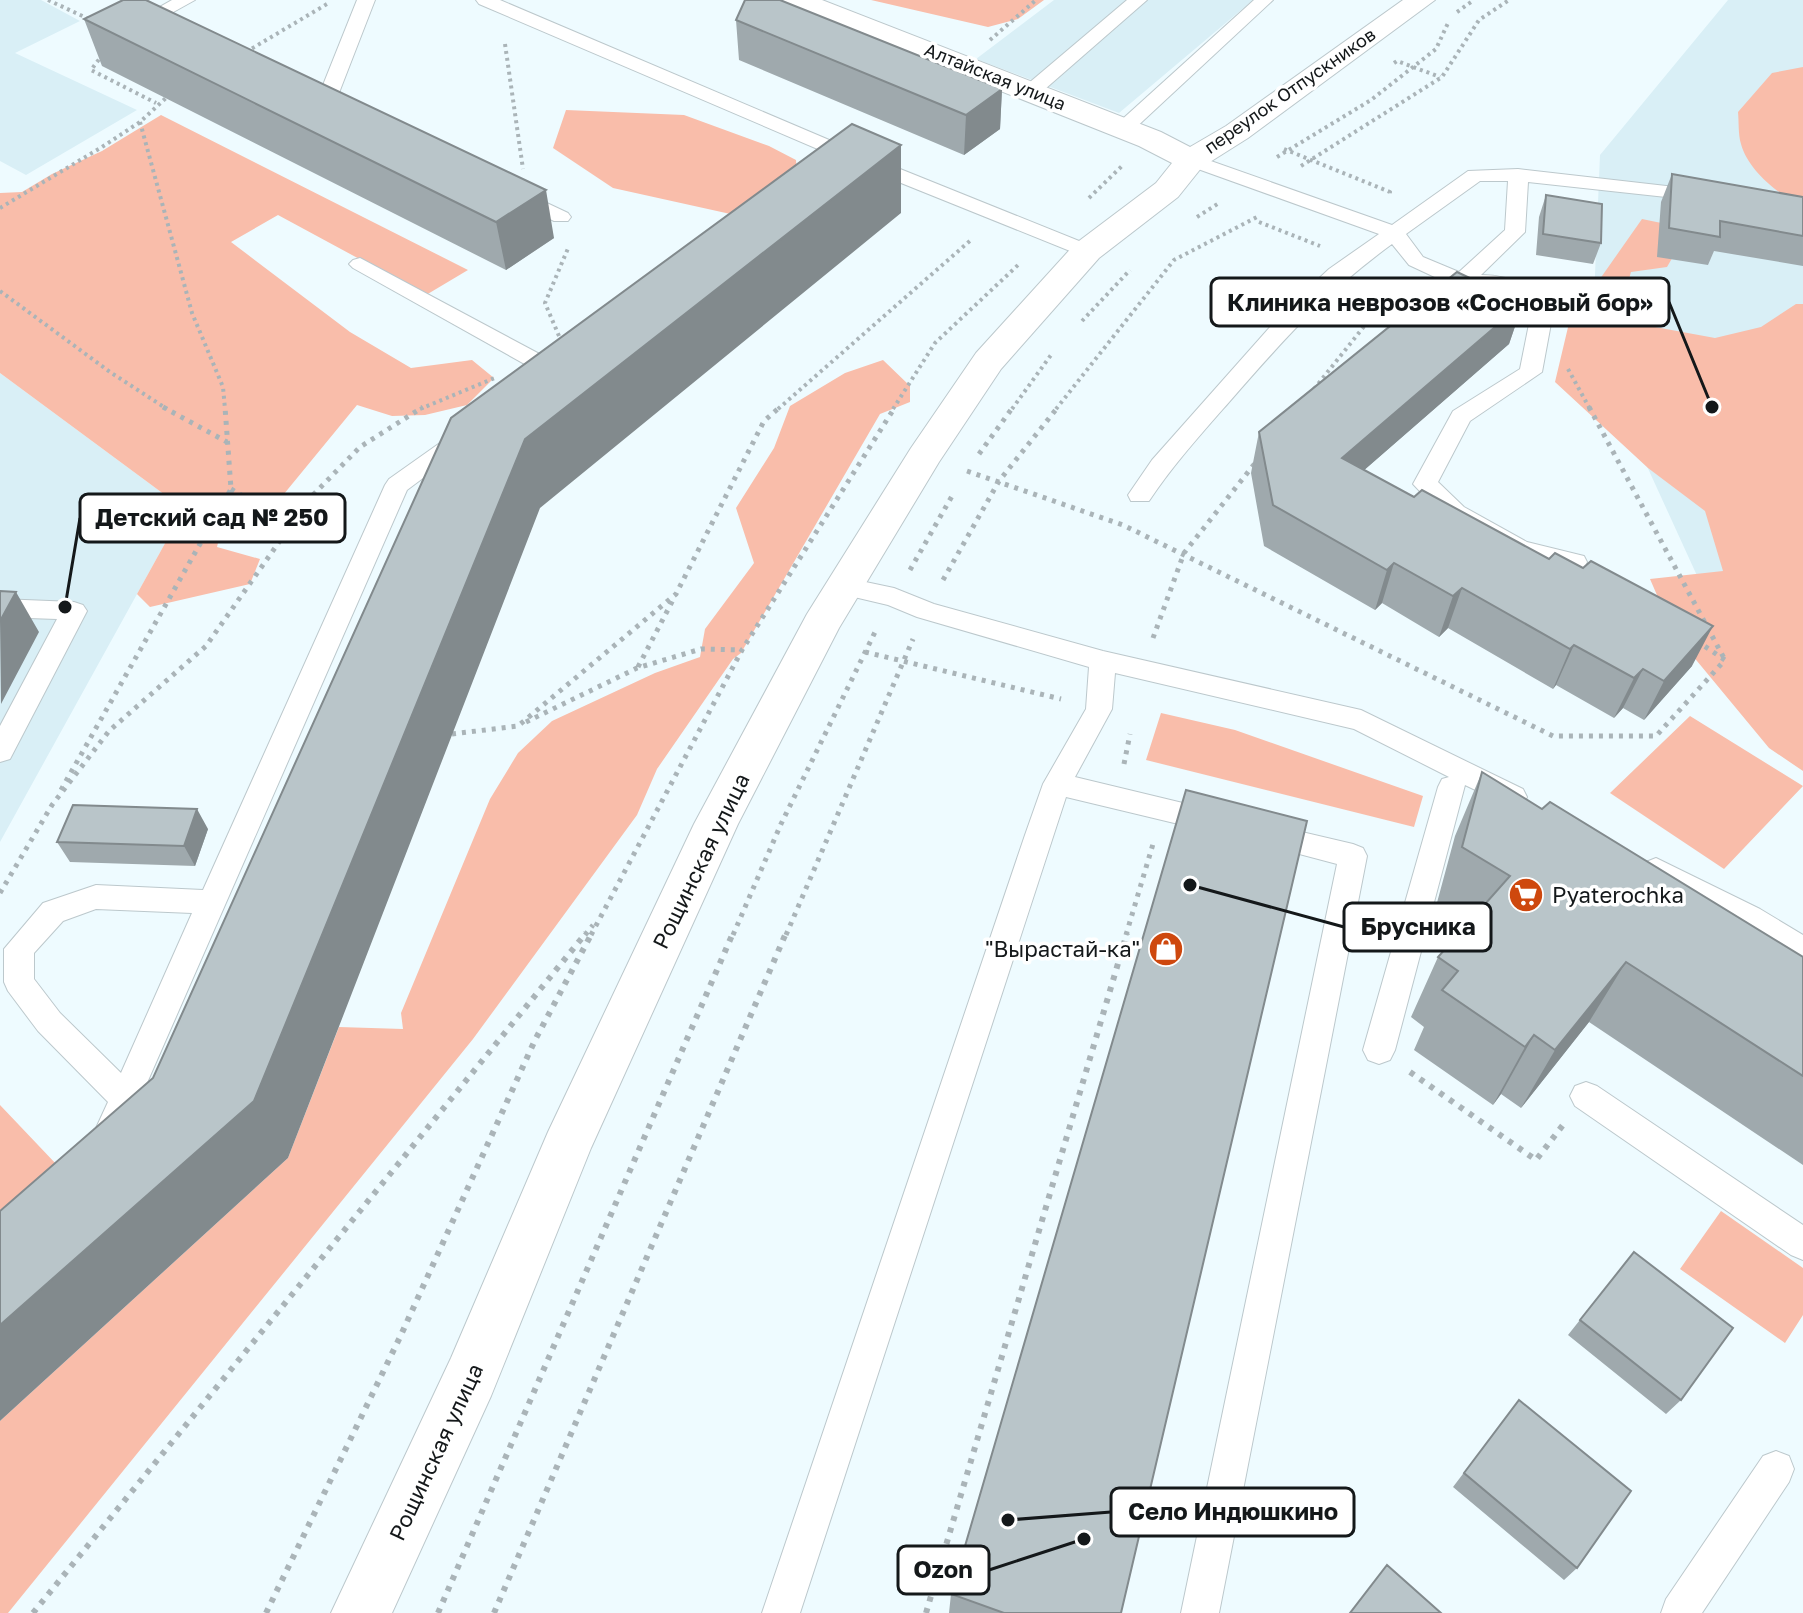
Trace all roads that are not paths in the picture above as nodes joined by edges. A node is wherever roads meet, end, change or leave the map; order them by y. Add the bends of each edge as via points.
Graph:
1 (186, 0) edge
2 (366, 0) edge
3 (485, 0) edge
4 (797, 0) edge
5 (1138, 0) edge
6 (1264, 0) edge
7 (1421, 0) edge
8 (120, 33) edge
9 (1030, 92) junction
10 (367, 120) edge
11 (1124, 128) junction
12 (841, 152) junction
13 (1191, 160) junction
14 (819, 169) edge
15 (1518, 175) junction
16 (501, 187) edge
17 (1167, 190) joint
18 (1724, 198) edge
19 (561, 217) road end
20 (1394, 233) junction
21 (1087, 251) junction
22 (360, 264) dead end
23 (1462, 281) junction
24 (530, 388) edge
25 (482, 424) edge
26 (1140, 495) dead end
27 (1575, 562) edge
28 (842, 586) junction
29 (0, 608) edge
30 (1103, 661) junction
31 (0, 751) edge
32 (1057, 784) junction
33 (1452, 787) dead end
34 (1542, 812) edge
35 (1639, 861) edge
36 (212, 902) junction
37 (1803, 950) edge
38 (1379, 1050) road end
39 (1586, 1096) road end
40 (125, 1098) junction
41 (96, 1164) edge
42 (1803, 1244) edge
43 (1776, 1469) dead end
44 (361, 1613) edge
45 (781, 1613) edge
46 (1200, 1613) edge
47 (1680, 1613) edge

1 - 8 lane
2 - 10 lane via 327,100
3 - 12 lane
4 - 9 street, Алтайская улица
5 - 9 lane
6 - 11 lane
7 - 13 street, переулок Отпускников
9 - 11 street, Алтайская улица
11 - 13 street, Алтайская улица
12 - 14 lane
12 - 21 lane
13 - 17 street, переулок Отпускников
13 - 20 lane
15 - 18 lane
15 - 20 lane via 1475,175
15 - 23 lane via 1515,232
16 - 19 lane
17 - 21 street, Рощинская улица
20 - 23 lane via 1416,261
20 - 26 lane via 1337,274 1293,315
21 - 28 street, Рощинская улица via 988,361
22 - 24 lane via 553,364
23 - 27 lane via 1502,281 1541,318 1531,372 1461,416 1425,484 1455,513 1520,549
25 - 36 lane via 397,485
28 - 30 lane
28 - 44 street, Рощинская улица via 709,838
29 - 31 lane via 74,611
30 - 32 lane via 1099,709
30 - 34 lane via 1361,720
32 - 45 lane
32 - 46 lane via 1353,856
33 - 38 lane
35 - 37 lane
36 - 40 lane
36 - 40 lane via 96,897 53,912 19,949 19,982 49,1022
39 - 42 lane
40 - 41 lane
43 - 47 lane

